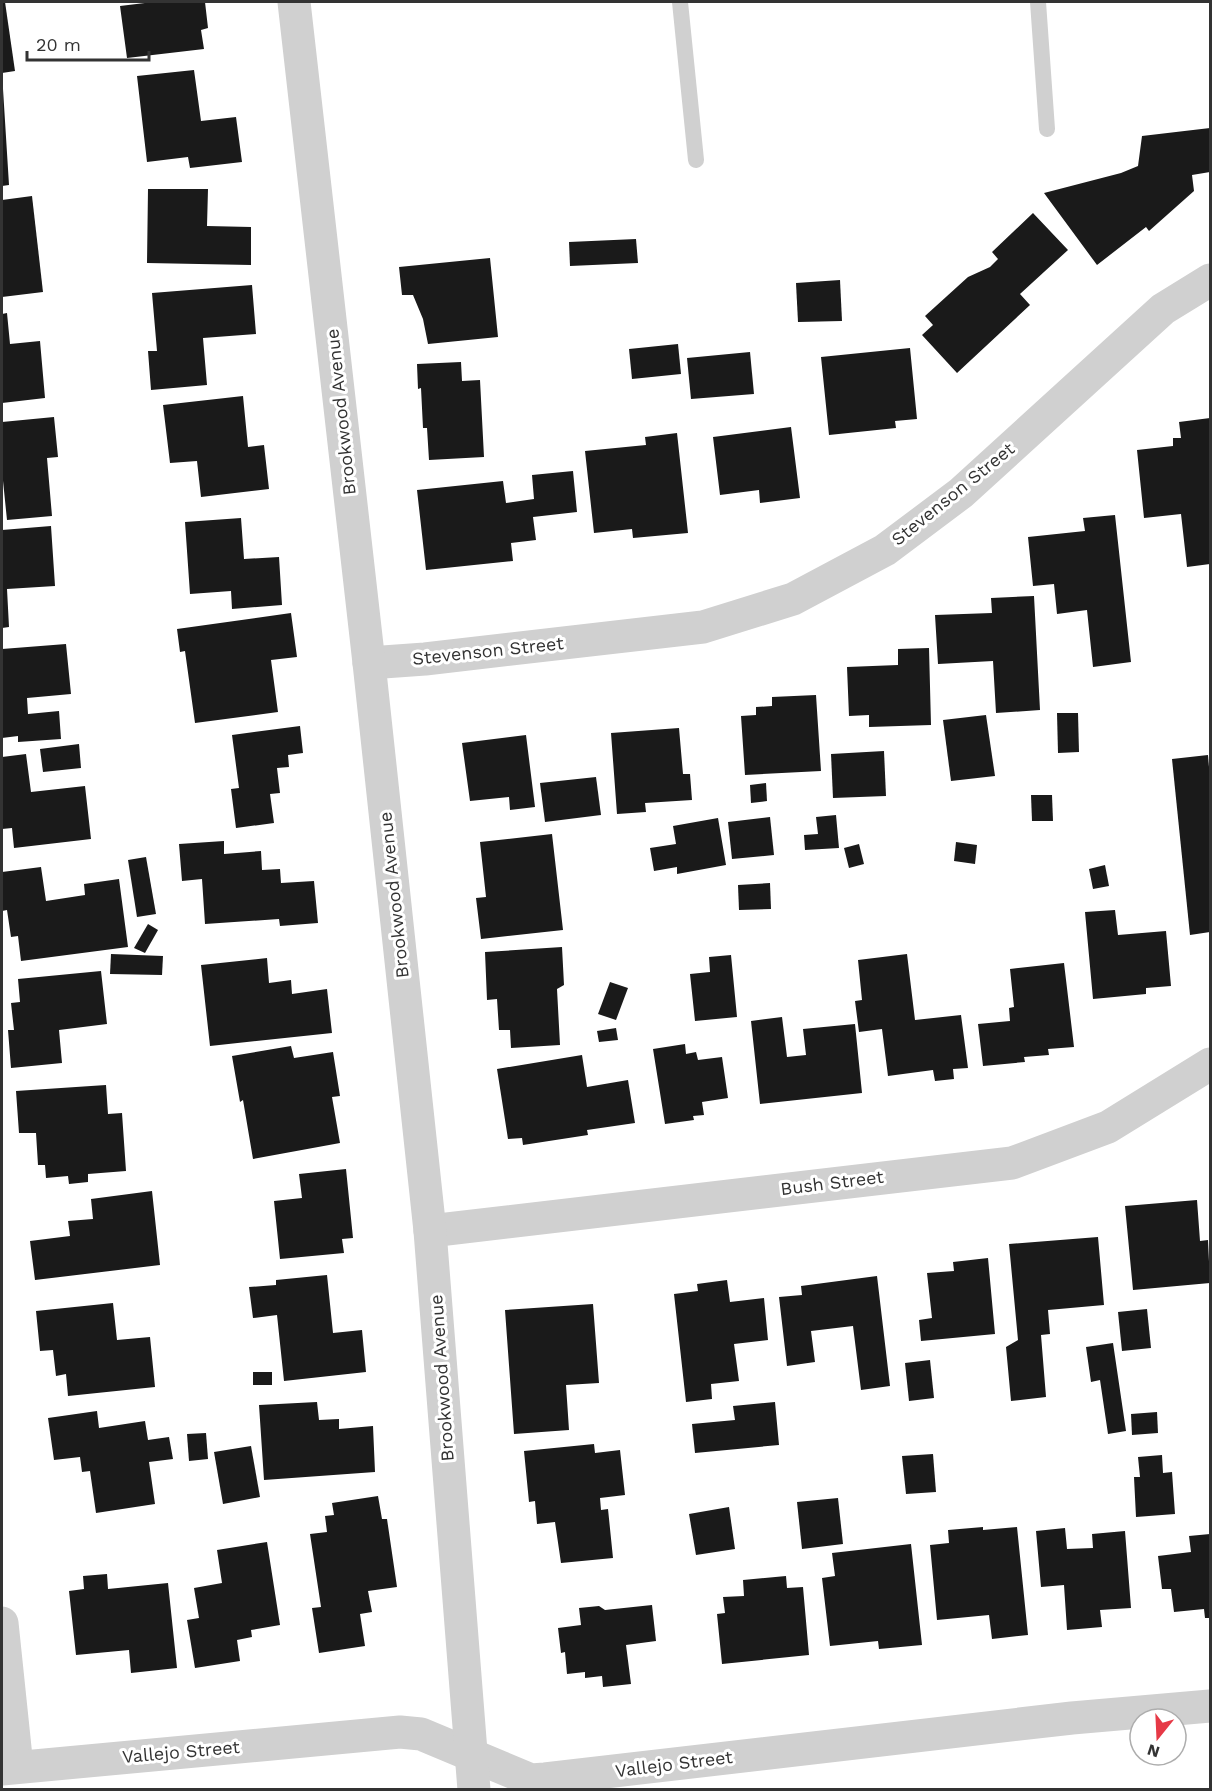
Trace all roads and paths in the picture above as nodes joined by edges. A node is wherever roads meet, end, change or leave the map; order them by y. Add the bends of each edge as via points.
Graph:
1 (294, 2) edge
2 (680, 2) edge
3 (1038, 2) edge
4 (1047, 129) dead end
5 (696, 159) dead end
6 (1210, 280) edge
7 (369, 663) junction
8 (1210, 1064) edge
9 (430, 1231) junction
10 (2, 1623) edge
11 (1210, 1706) edge
12 (471, 1754) junction
13 (9, 1768) edge
14 (474, 1790) edge

1 - 7 street, Brookwood Avenue
2 - 5 lane
3 - 4 lane
6 - 7 street, Stevenson Street via 1163,309 961,493 885,550 793,599 703,627
7 - 9 street, Brookwood Avenue
8 - 9 street, Bush Street via 1108,1127 1012,1163
9 - 12 street, Brookwood Avenue
10 - 13 street
11 - 12 street, Vallejo Street via 1072,1718 531,1780
12 - 13 street, Vallejo Street via 422,1734 400,1732
12 - 14 street, Brookwood Avenue

